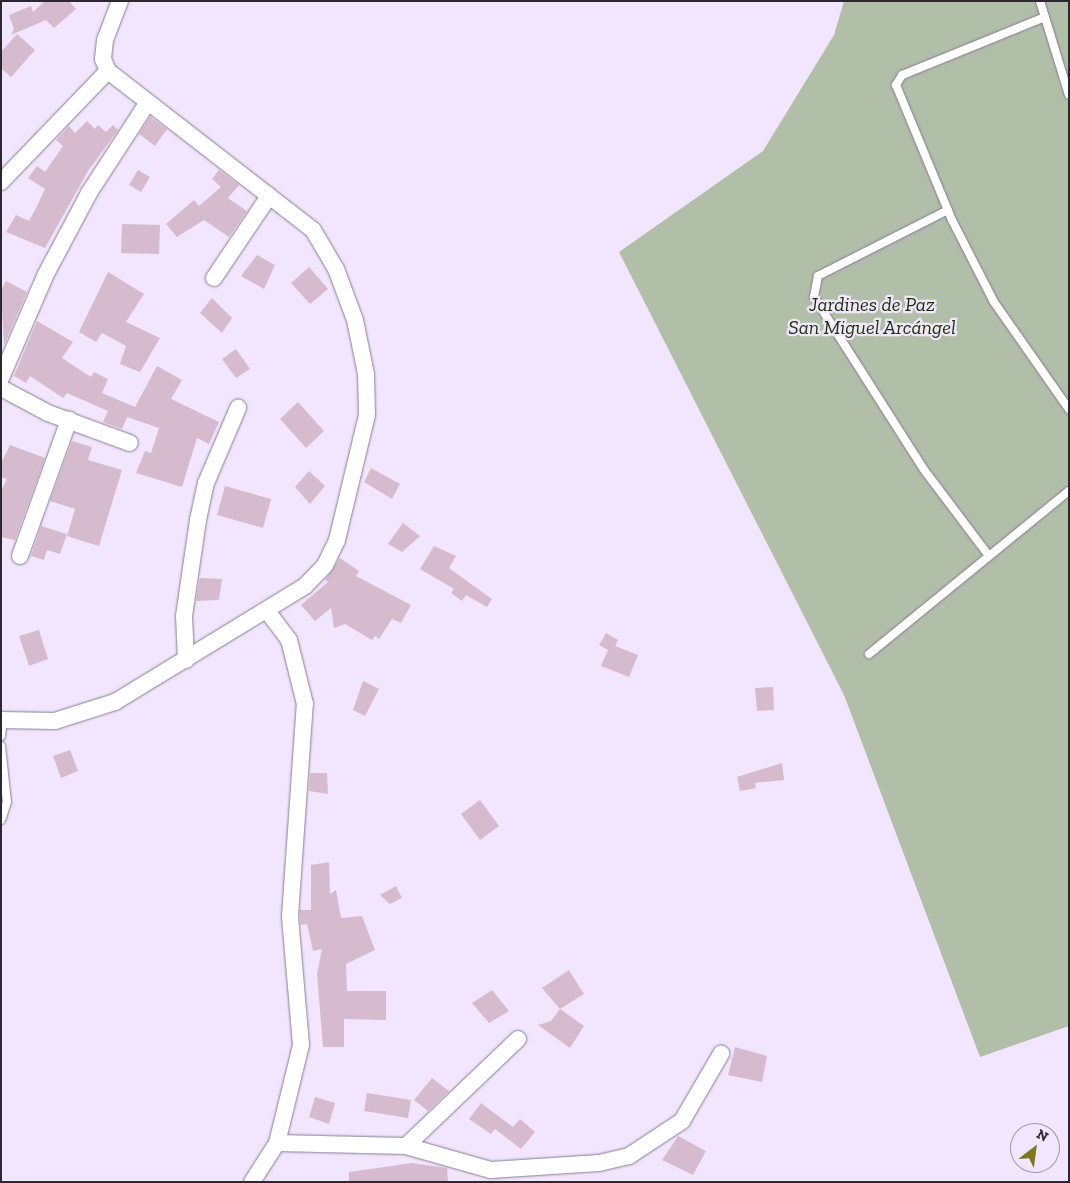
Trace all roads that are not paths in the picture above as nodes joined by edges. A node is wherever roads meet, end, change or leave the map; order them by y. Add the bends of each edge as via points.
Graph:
1 (120, 1) edge
2 (1040, 1) edge
3 (1045, 18) junction
4 (108, 71) junction
5 (1069, 95) edge
6 (148, 102) junction
7 (1, 182) edge
8 (268, 196) junction
9 (948, 210) junction
10 (214, 278) dead end
11 (5, 358) edge
12 (1, 378) edge
13 (1, 388) edge
14 (238, 408) dead end
15 (1069, 409) edge
16 (69, 420) junction
17 (130, 443) dead end
18 (1069, 491) edge
19 (20, 556) dead end
20 (989, 556) junction
21 (268, 612) junction
22 (869, 654) dead end
23 (186, 660) junction
24 (2, 725) edge
25 (1, 746) edge
26 (1, 820) edge
27 (518, 1039) dead end
28 (721, 1054) dead end
29 (277, 1143) junction
30 (406, 1146) junction
31 (252, 1182) edge

1 - 4 street via 105,40 103,59
2 - 3 lane
3 - 5 lane
3 - 9 lane via 902,74 896,84
4 - 6 street
4 - 7 street
6 - 8 street
6 - 11 street via 85,202
8 - 10 street
8 - 21 street via 313,230 336,269 355,320 366,374 367,415 337,540 325,565
9 - 15 lane via 994,302
9 - 20 lane via 818,276 814,297 925,471
11 - 12 street
13 - 16 street
14 - 23 street via 206,483 198,520 184,616
16 - 17 street
16 - 19 street
18 - 20 lane
20 - 22 lane
21 - 23 street
21 - 29 street via 289,640 305,704 290,916 301,1045
23 - 24 street via 115,702 55,721
25 - 26 lane via 7,802
27 - 30 street
28 - 30 street via 682,1121 629,1156 600,1163 491,1170
29 - 30 street
29 - 31 street

